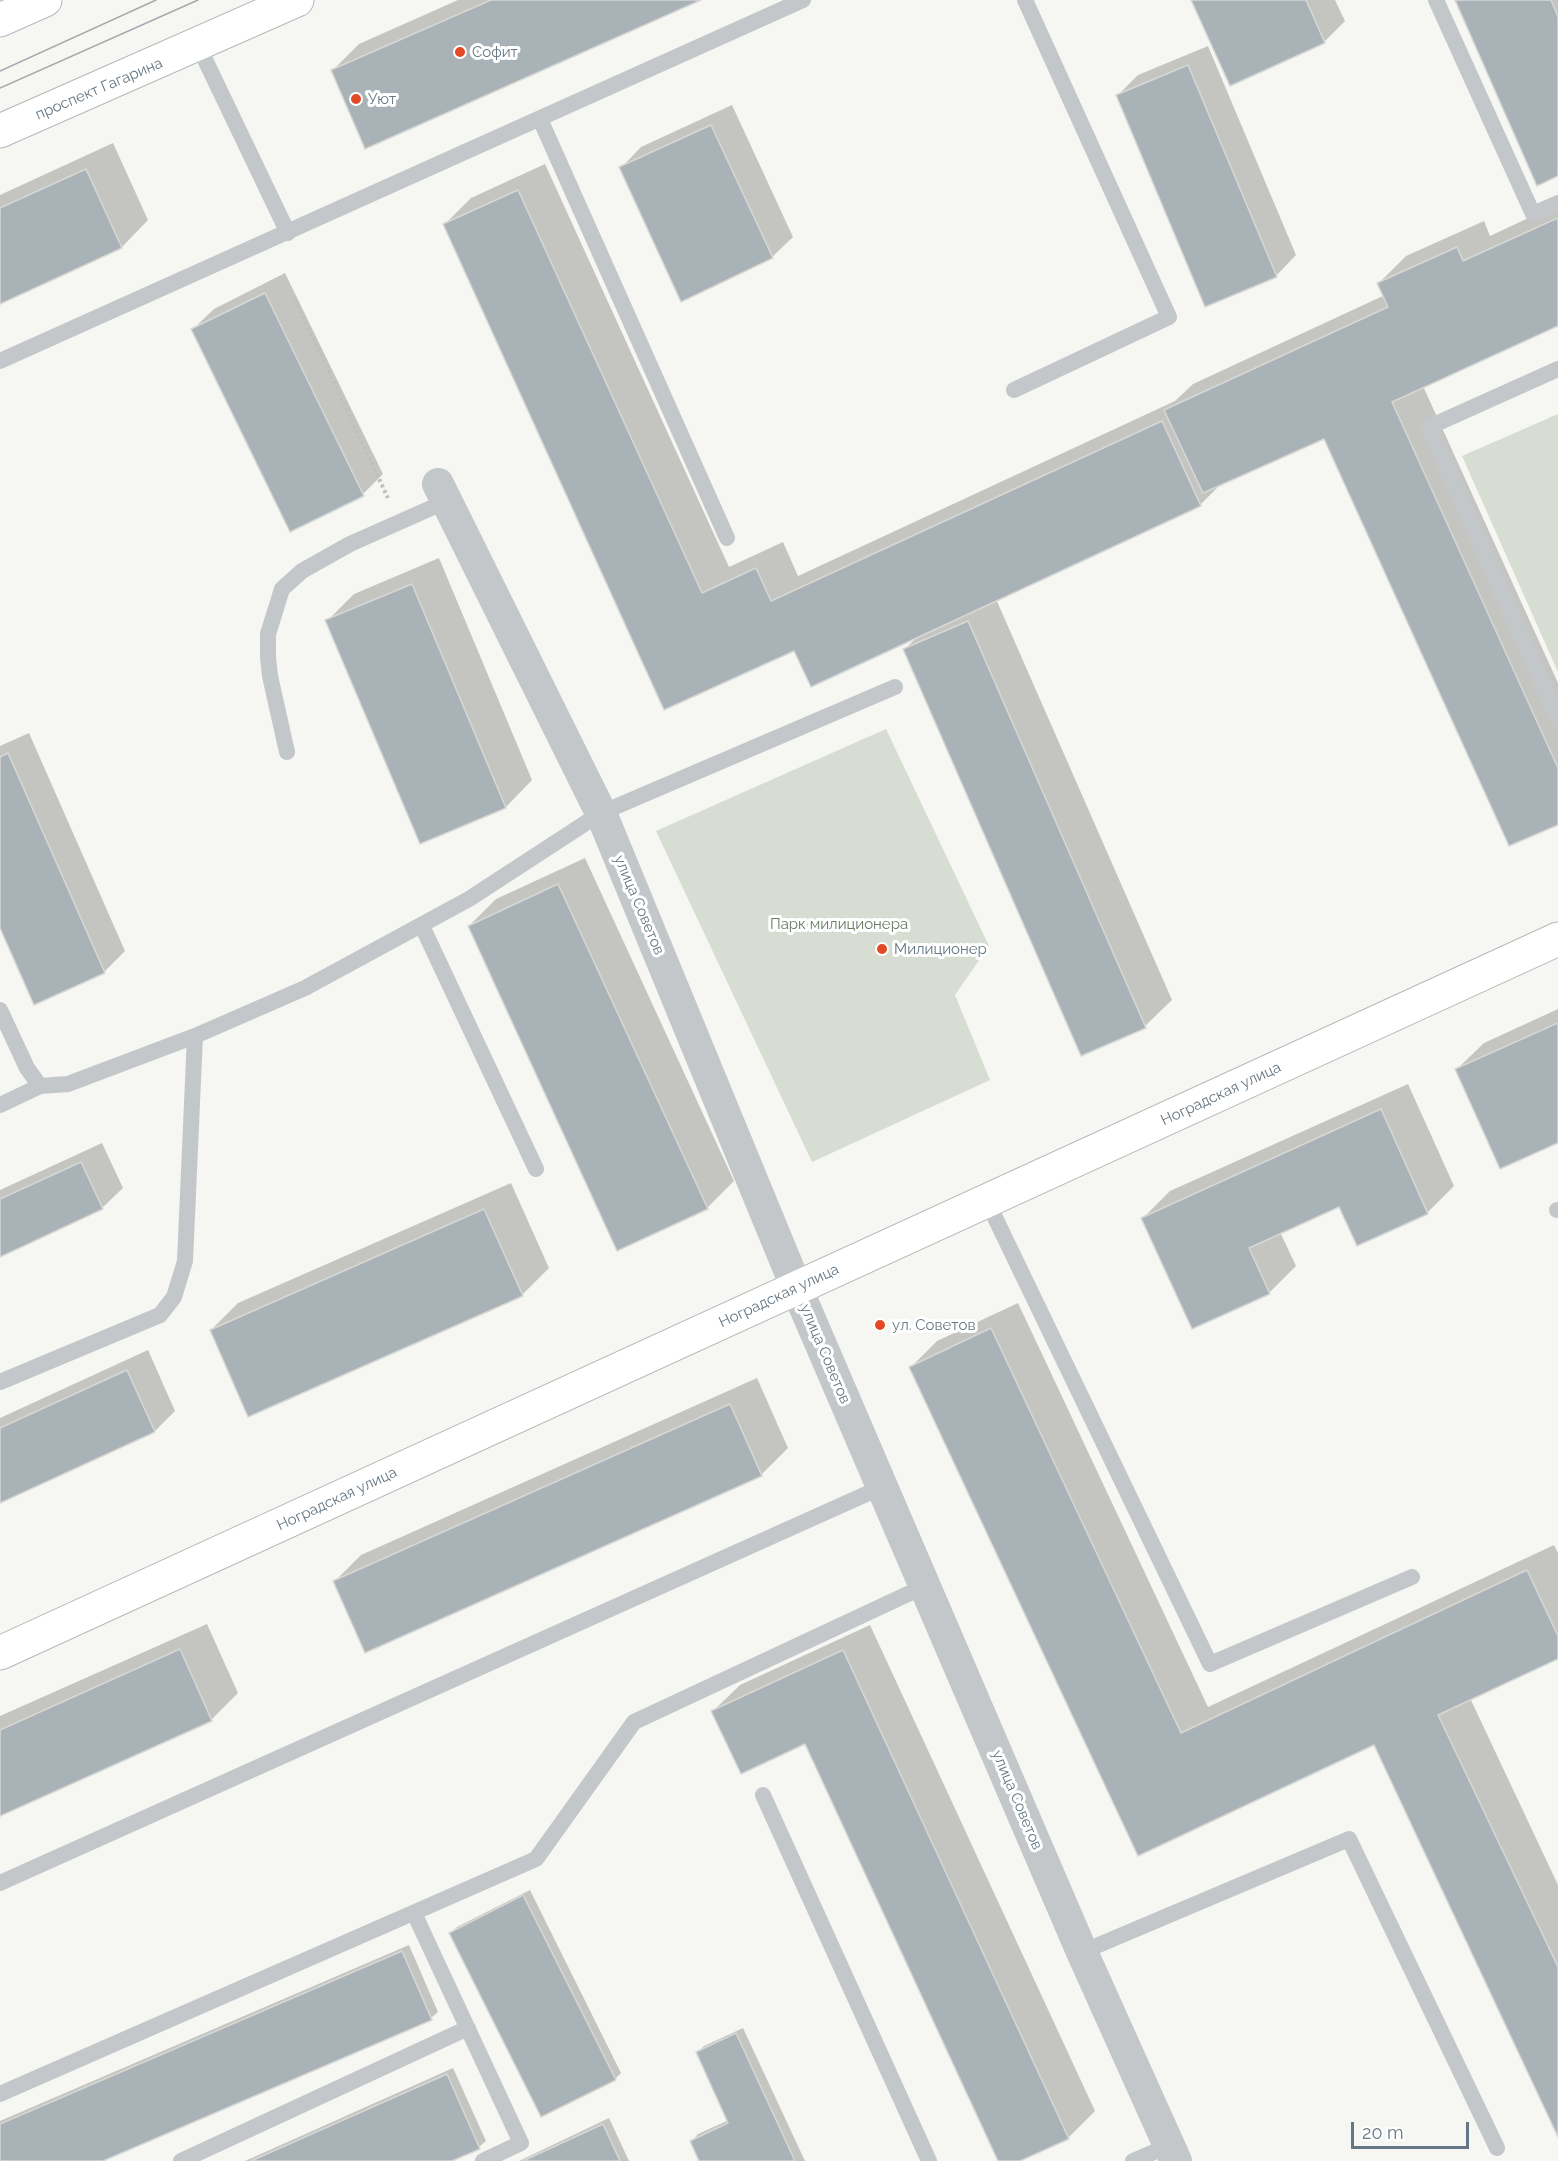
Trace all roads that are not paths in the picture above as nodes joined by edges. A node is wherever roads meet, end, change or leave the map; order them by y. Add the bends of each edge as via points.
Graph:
1 (45, 0) edge
2 (297, 0) edge
3 (803, 0) edge
4 (1025, 0) edge
5 (1436, 0) edge
6 (0, 20) edge
7 (198, 45) junction
8 (540, 118) junction
9 (0, 130) edge
10 (1558, 203) edge
11 (288, 233) junction
12 (0, 361) edge
13 (1558, 369) edge
14 (1014, 390) dead end
15 (443, 493) joint
16 (727, 538) dead end
17 (895, 687) dead end
18 (1558, 719) edge
19 (287, 752) dead end
20 (601, 813) junction
21 (422, 926) junction
22 (1558, 939) edge
23 (0, 1010) edge
24 (195, 1035) junction
25 (40, 1086) junction
26 (0, 1105) edge
27 (536, 1168) dead end
28 (987, 1201) junction
29 (797, 1288) junction
30 (0, 1382) edge
31 (882, 1487) junction
32 (1412, 1577) dead end
33 (925, 1586) junction
34 (0, 1653) edge
35 (763, 1795) dead end
36 (0, 1883) edge
37 (414, 1913) junction
38 (1082, 1952) junction
39 (468, 2028) junction
40 (0, 2094) edge
41 (1497, 2148) dead end
42 (1172, 2153) edge
43 (181, 2161) edge
44 (483, 2161) edge
45 (929, 2161) edge
46 (1133, 2161) edge

1 - 6 main road
2 - 7 main road
3 - 8 lane
4 - 14 lane via 1169,317
5 - 10 lane via 1533,214
7 - 9 main road, проспект Гагарина
7 - 11 lane
8 - 11 lane
8 - 16 lane
11 - 12 lane
13 - 18 lane via 1429,427
15 - 19 lane via 302,571 282,589 268,634 268,657
15 - 20 street, улица Советов
17 - 20 lane
20 - 21 lane
20 - 29 street, улица Советов
21 - 24 lane via 305,988
21 - 27 lane
22 - 28 main road, Ноградская улица
23 - 25 lane via 27,1068
24 - 25 lane via 68,1084
24 - 30 lane via 185,1261 174,1297 160,1315
25 - 26 lane
28 - 29 main road, Ноградская улица
28 - 32 lane via 1210,1664
29 - 31 street, улица Советов
29 - 34 main road, Ноградская улица
31 - 33 street, улица Советов
31 - 36 lane
33 - 37 lane via 634,1722 536,1859
33 - 38 street, улица Советов
35 - 45 lane
37 - 39 lane
37 - 40 lane
38 - 41 lane via 1349,1839
38 - 42 street, улица Советов
39 - 43 lane
39 - 44 lane via 522,2143
42 - 46 lane

